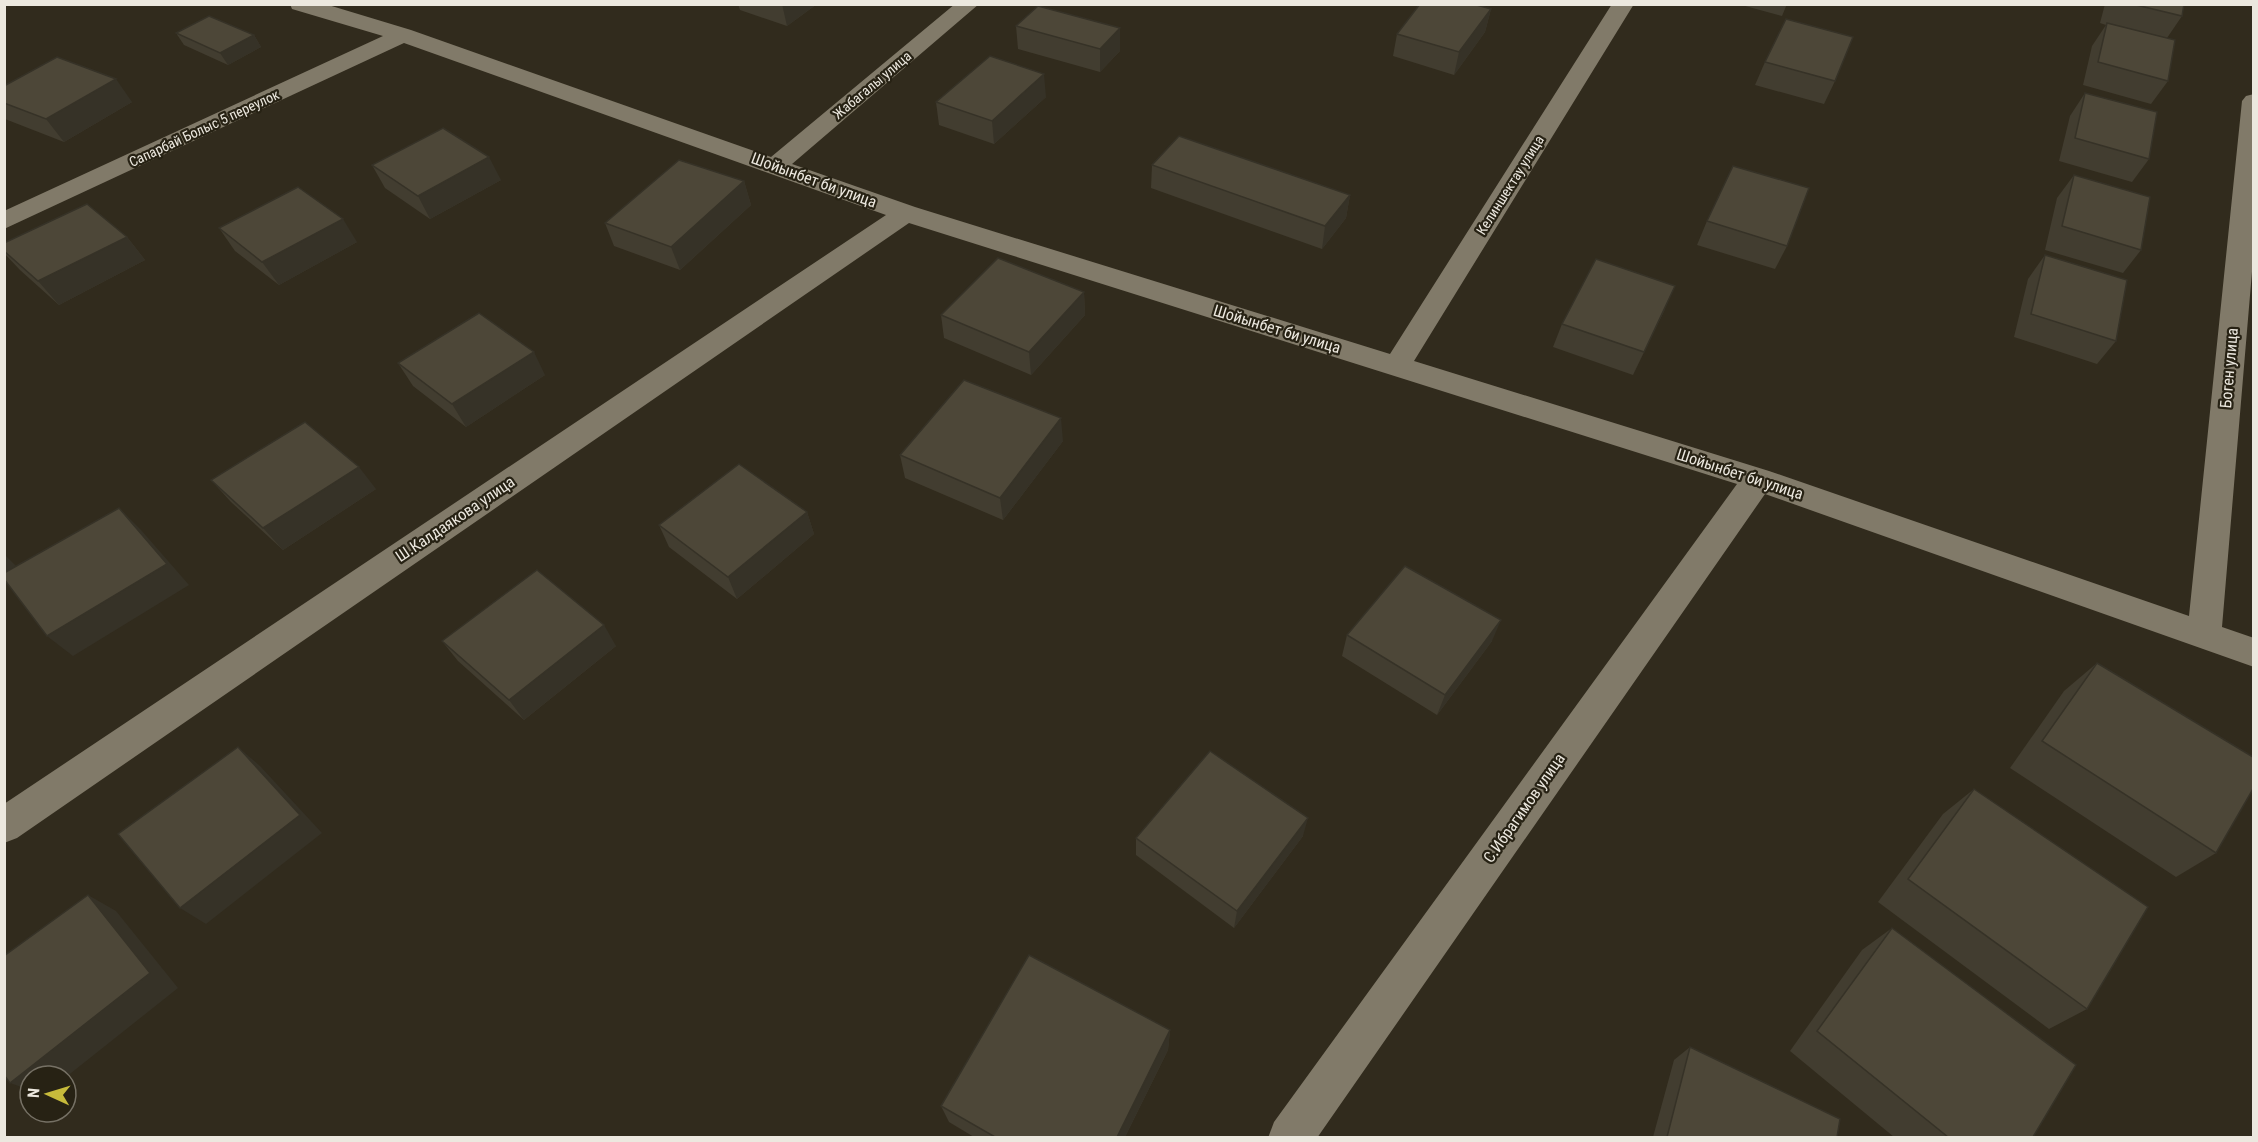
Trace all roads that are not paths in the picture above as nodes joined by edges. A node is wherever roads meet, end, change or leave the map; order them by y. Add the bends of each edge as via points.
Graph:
1 (300, 4) edge
2 (969, 4) edge
3 (1623, 4) edge
4 (403, 35) junction
5 (2253, 101) edge
6 (775, 166) junction
7 (906, 213) junction
8 (4, 221) edge
9 (1397, 366) junction
10 (1758, 479) junction
11 (2204, 635) junction
12 (2253, 653) edge
13 (4, 826) edge
14 (1290, 1137) edge

1 - 4 street, Шойынбет би улица
2 - 6 street, Жабагалы улица
3 - 9 street, Келиншектау улица
4 - 6 street, Шойынбет би улица
4 - 8 street, Сапарбай Болыс 5 переулок
5 - 11 street, Боген улица
6 - 7 street, Шойынбет би улица
7 - 9 street, Шойынбет би улица
7 - 13 street, Ш.Калдаякова улица
9 - 10 street, Шойынбет би улица
10 - 11 street, Шойынбет би улица
10 - 14 street, С.Ибрагимов улица
11 - 12 street, Шойынбет би улица

